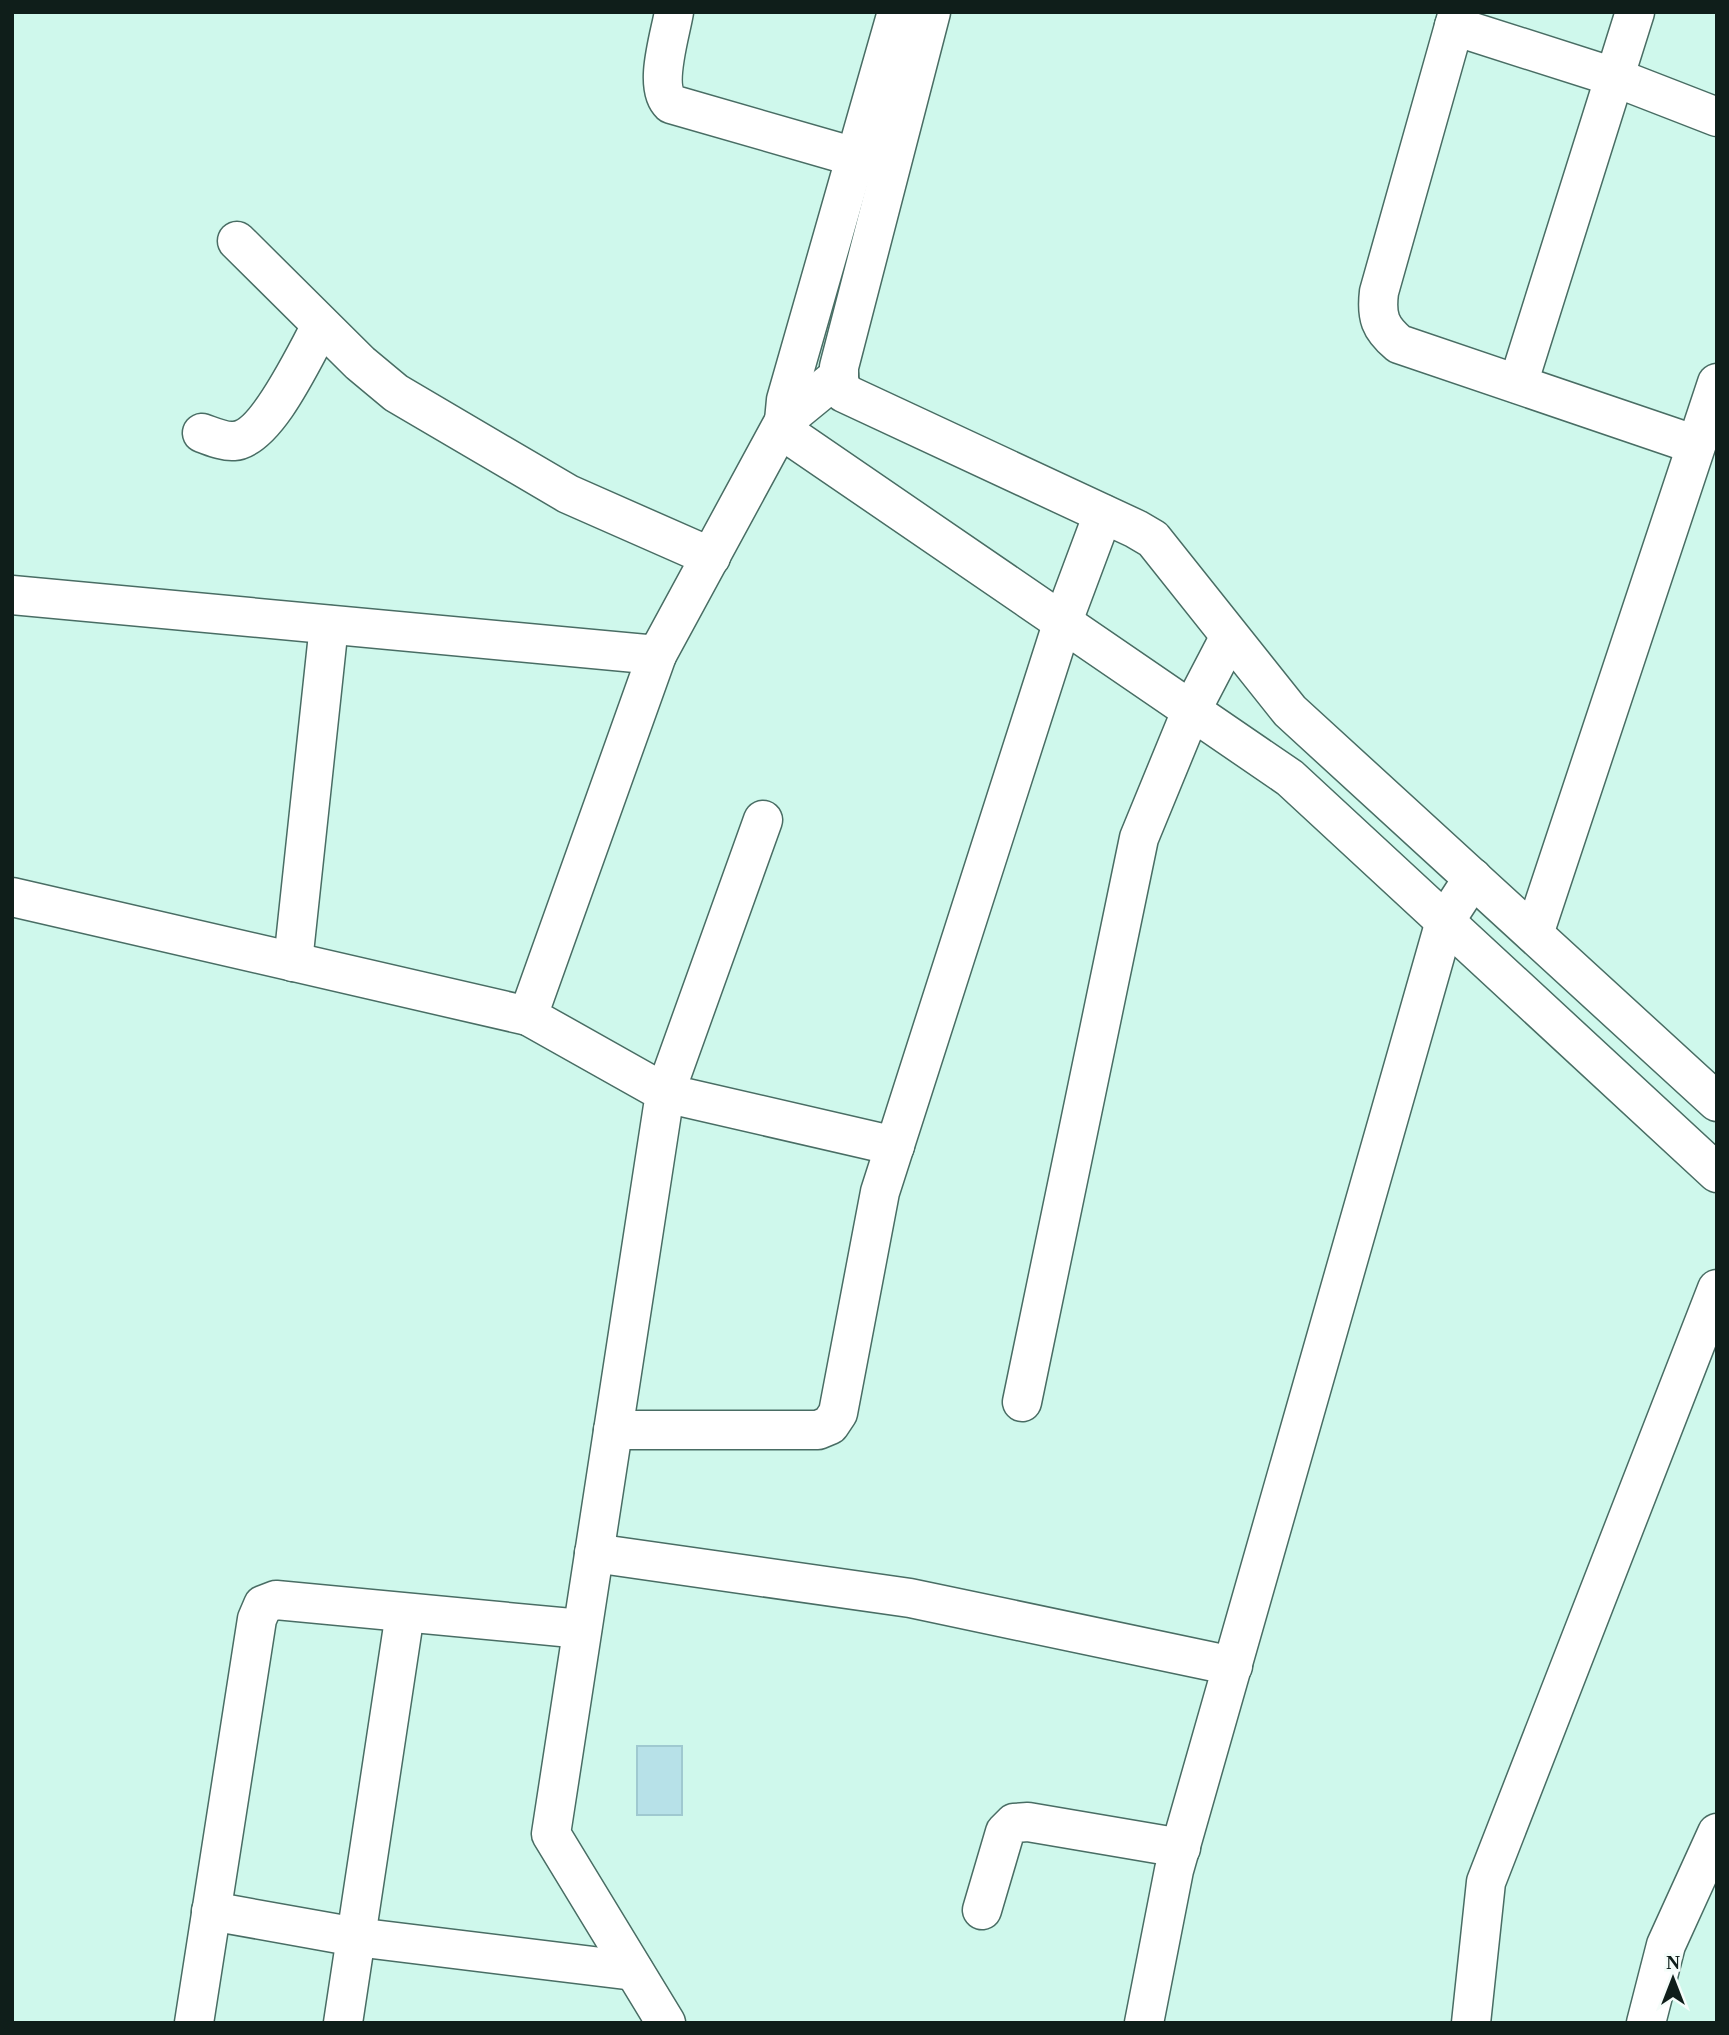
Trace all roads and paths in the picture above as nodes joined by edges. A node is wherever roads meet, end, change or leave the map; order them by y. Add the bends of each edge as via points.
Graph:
1 (674, 12) edge
2 (931, 12) edge
3 (1634, 12) edge
4 (1456, 19) edge
5 (902, 37) edge
6 (1614, 77) junction
7 (1717, 117) edge
8 (855, 157) junction
9 (237, 241) dead end
10 (321, 326) junction
11 (839, 376) junction
12 (1717, 383) edge
13 (1518, 384) junction
14 (784, 421) junction
15 (202, 433) dead end
16 (1696, 445) junction
17 (1103, 513) junction
18 (711, 557) junction
19 (12, 595) edge
20 (1063, 621) junction
21 (329, 625) junction
22 (1229, 638) junction
23 (657, 655) junction
24 (1192, 709) junction
25 (763, 820) dead end
26 (1473, 878) junction
27 (12, 897) edge
28 (1445, 921) junction
29 (1534, 934) junction
30 (293, 962) junction
31 (528, 1016) junction
32 (664, 1093) junction
33 (1717, 1102) edge
34 (895, 1146) junction
35 (1717, 1173) edge
36 (1717, 1290) edge
37 (1022, 1402) dead end
38 (613, 1430) junction
39 (594, 1553) junction
40 (405, 1613) junction
41 (582, 1629) junction
42 (1233, 1666) junction
43 (1717, 1833) edge
44 (1181, 1848) junction
45 (982, 1910) dead end
46 (211, 1911) junction
47 (356, 1937) junction
48 (634, 1971) junction
49 (194, 2023) edge
50 (343, 2023) edge
51 (666, 2023) edge
52 (1144, 2023) edge
53 (1471, 2023) edge
54 (1646, 2023) edge

1 - 8 street via 662,84 664,98 671,104
2 - 5 street
3 - 6 street
4 - 6 street
4 - 13 street via 1379,292 1377,313 1384,331 1399,344
5 - 8 street
5 - 11 street
6 - 7 street
6 - 13 street
8 - 14 street via 786,400
9 - 10 street
10 - 15 street via 268,417 249,437 232,442
10 - 18 street via 396,393 429,413 568,494
11 - 14 street
11 - 17 street via 844,393 853,399
12 - 16 street
13 - 16 street
14 - 18 street
14 - 20 street via 795,439
16 - 29 street
17 - 20 street
17 - 22 street via 1153,539
18 - 23 street
19 - 21 street
20 - 24 street
20 - 34 street
21 - 23 street
21 - 30 street
22 - 24 street
22 - 26 street via 1290,711
23 - 31 street
24 - 28 street via 1290,778
24 - 37 street via 1139,838
25 - 32 street
26 - 28 street
26 - 29 street
27 - 30 street
28 - 35 street
28 - 42 street
29 - 33 street
30 - 31 street
31 - 32 street
32 - 34 street
32 - 38 street
34 - 38 street via 880,1192 838,1413 830,1425 818,1430
36 - 53 street via 1486,1882
38 - 39 street
39 - 41 street
39 - 42 street via 911,1598
40 - 41 street
40 - 46 street via 276,1600 263,1605 257,1619
40 - 47 street
41 - 48 street via 551,1834
42 - 44 street
43 - 54 street via 1666,1945
44 - 45 street via 1014,1823 1005,1832
44 - 52 street
46 - 47 street
46 - 49 street
47 - 48 street
47 - 50 street
48 - 51 street

